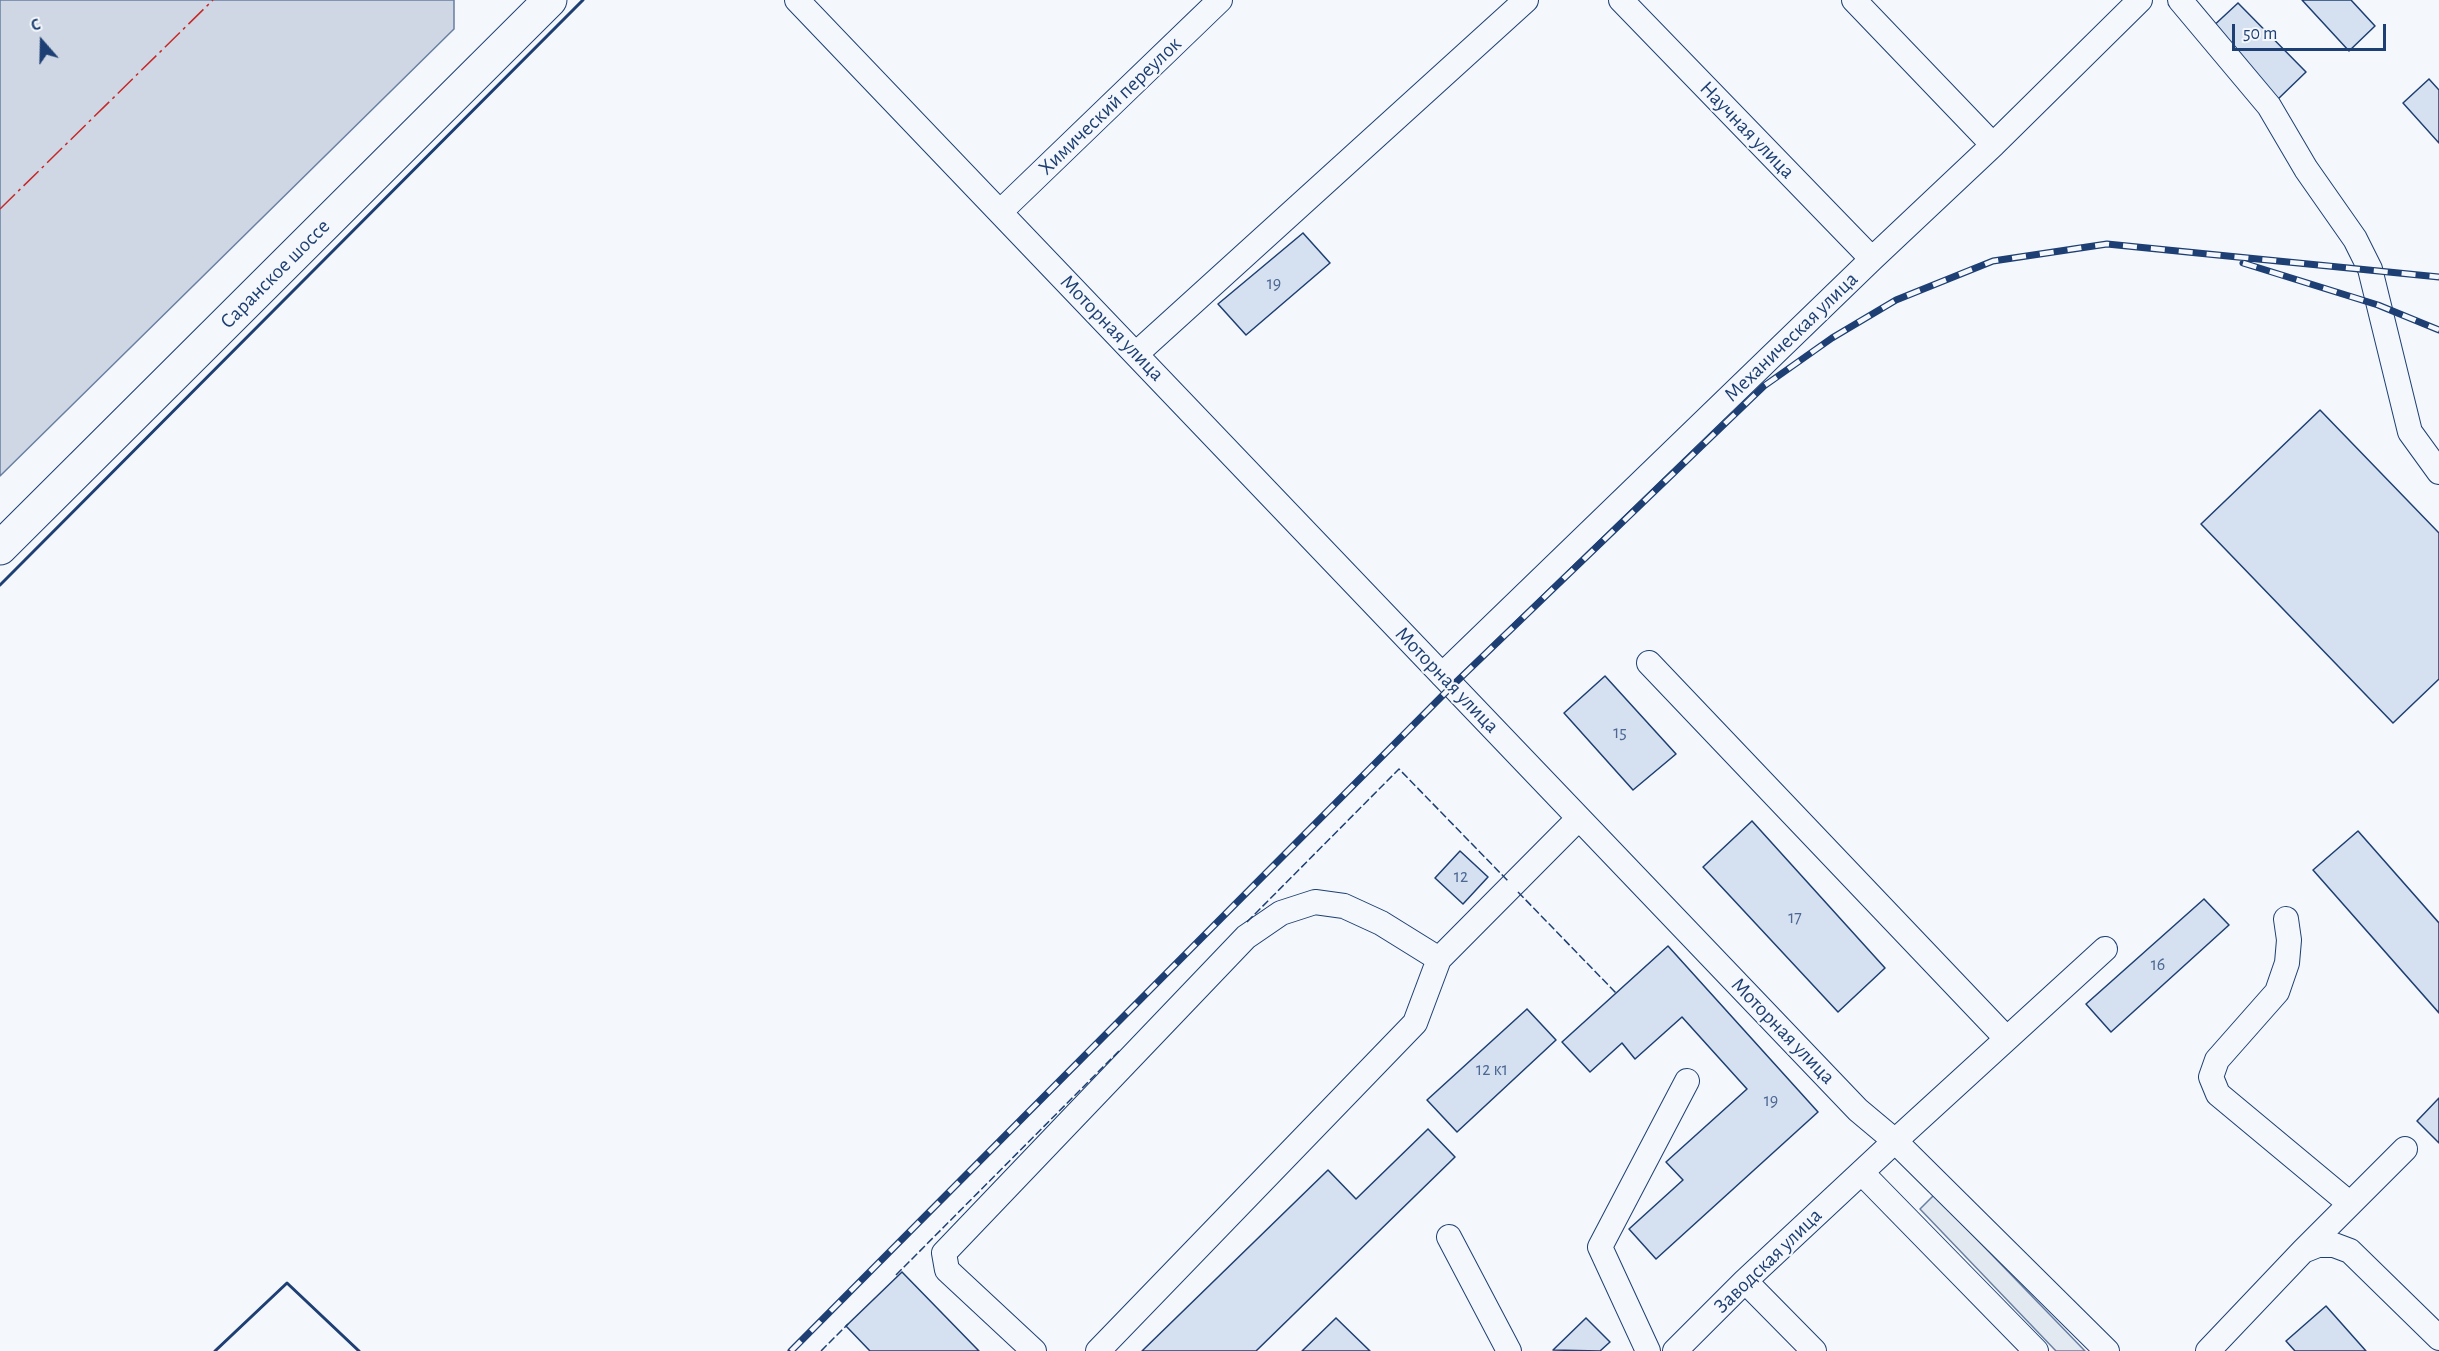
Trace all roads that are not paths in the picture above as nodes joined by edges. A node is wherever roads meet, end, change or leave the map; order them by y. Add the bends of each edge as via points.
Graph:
1 (550, 0) edge
2 (796, 0) edge
3 (1220, 0) edge
4 (1526, 0) edge
5 (1622, 0) edge
6 (1854, 0) edge
7 (2180, 0) edge
8 (2124, 5) edge
9 (1993, 146) junction
10 (1000, 212) junction
11 (1872, 259) junction
12 (1136, 354) junction
13 (2439, 472) edge
14 (0, 548) edge
15 (1649, 663) dead end
16 (1442, 675) junction
17 (1578, 819) junction
18 (2286, 919) dead end
19 (2105, 949) dead end
20 (1439, 959) junction
21 (2006, 1038) junction
22 (1687, 1081) dead end
23 (1895, 1141) junction
24 (2405, 1149) dead end
25 (1862, 1173) junction
26 (2349, 1203) junction
27 (1449, 1237) dead end
28 (2303, 1251) junction
29 (1745, 1281) junction
30 (2439, 1338) edge
31 (1034, 1351) edge
32 (1098, 1351) edge
33 (1509, 1351) edge
34 (1648, 1351) edge
35 (1675, 1351) edge
36 (1814, 1351) edge
37 (2036, 1351) edge
38 (2107, 1351) edge
39 (2208, 1351) edge

1 - 14 highway, Саранское шоссе
2 - 10 street, Моторная улица
3 - 10 street, Химический переулок
4 - 12 street
5 - 11 street, Научная улица
6 - 9 street
7 - 13 street via 2269,106 2306,169 2355,239 2370,269 2410,432
8 - 9 street, Механическая улица
9 - 11 street, Механическая улица
10 - 12 street, Моторная улица
11 - 16 street, Механическая улица
12 - 16 street, Моторная улица
15 - 21 street
16 - 17 street, Моторная улица
17 - 20 street
17 - 23 street, Моторная улица via 1858,1110
18 - 26 street via 2287,963 2277,992 2217,1060 2211,1077 2218,1094
19 - 21 street, Заводская улица
20 - 31 street via 1381,923 1344,906 1315,902 1281,913 1246,937 944,1253 947,1270
20 - 32 street via 1415,1023
21 - 23 street, Заводская улица
22 - 34 street via 1600,1247
23 - 25 street, Заводская улица
23 - 38 street, Моторная улица
24 - 26 street
25 - 29 street, Заводская улица
25 - 37 street
26 - 28 street
27 - 33 street
28 - 30 street via 2318,1245 2350,1251
28 - 39 street
29 - 35 street, Заводская улица
29 - 36 street

